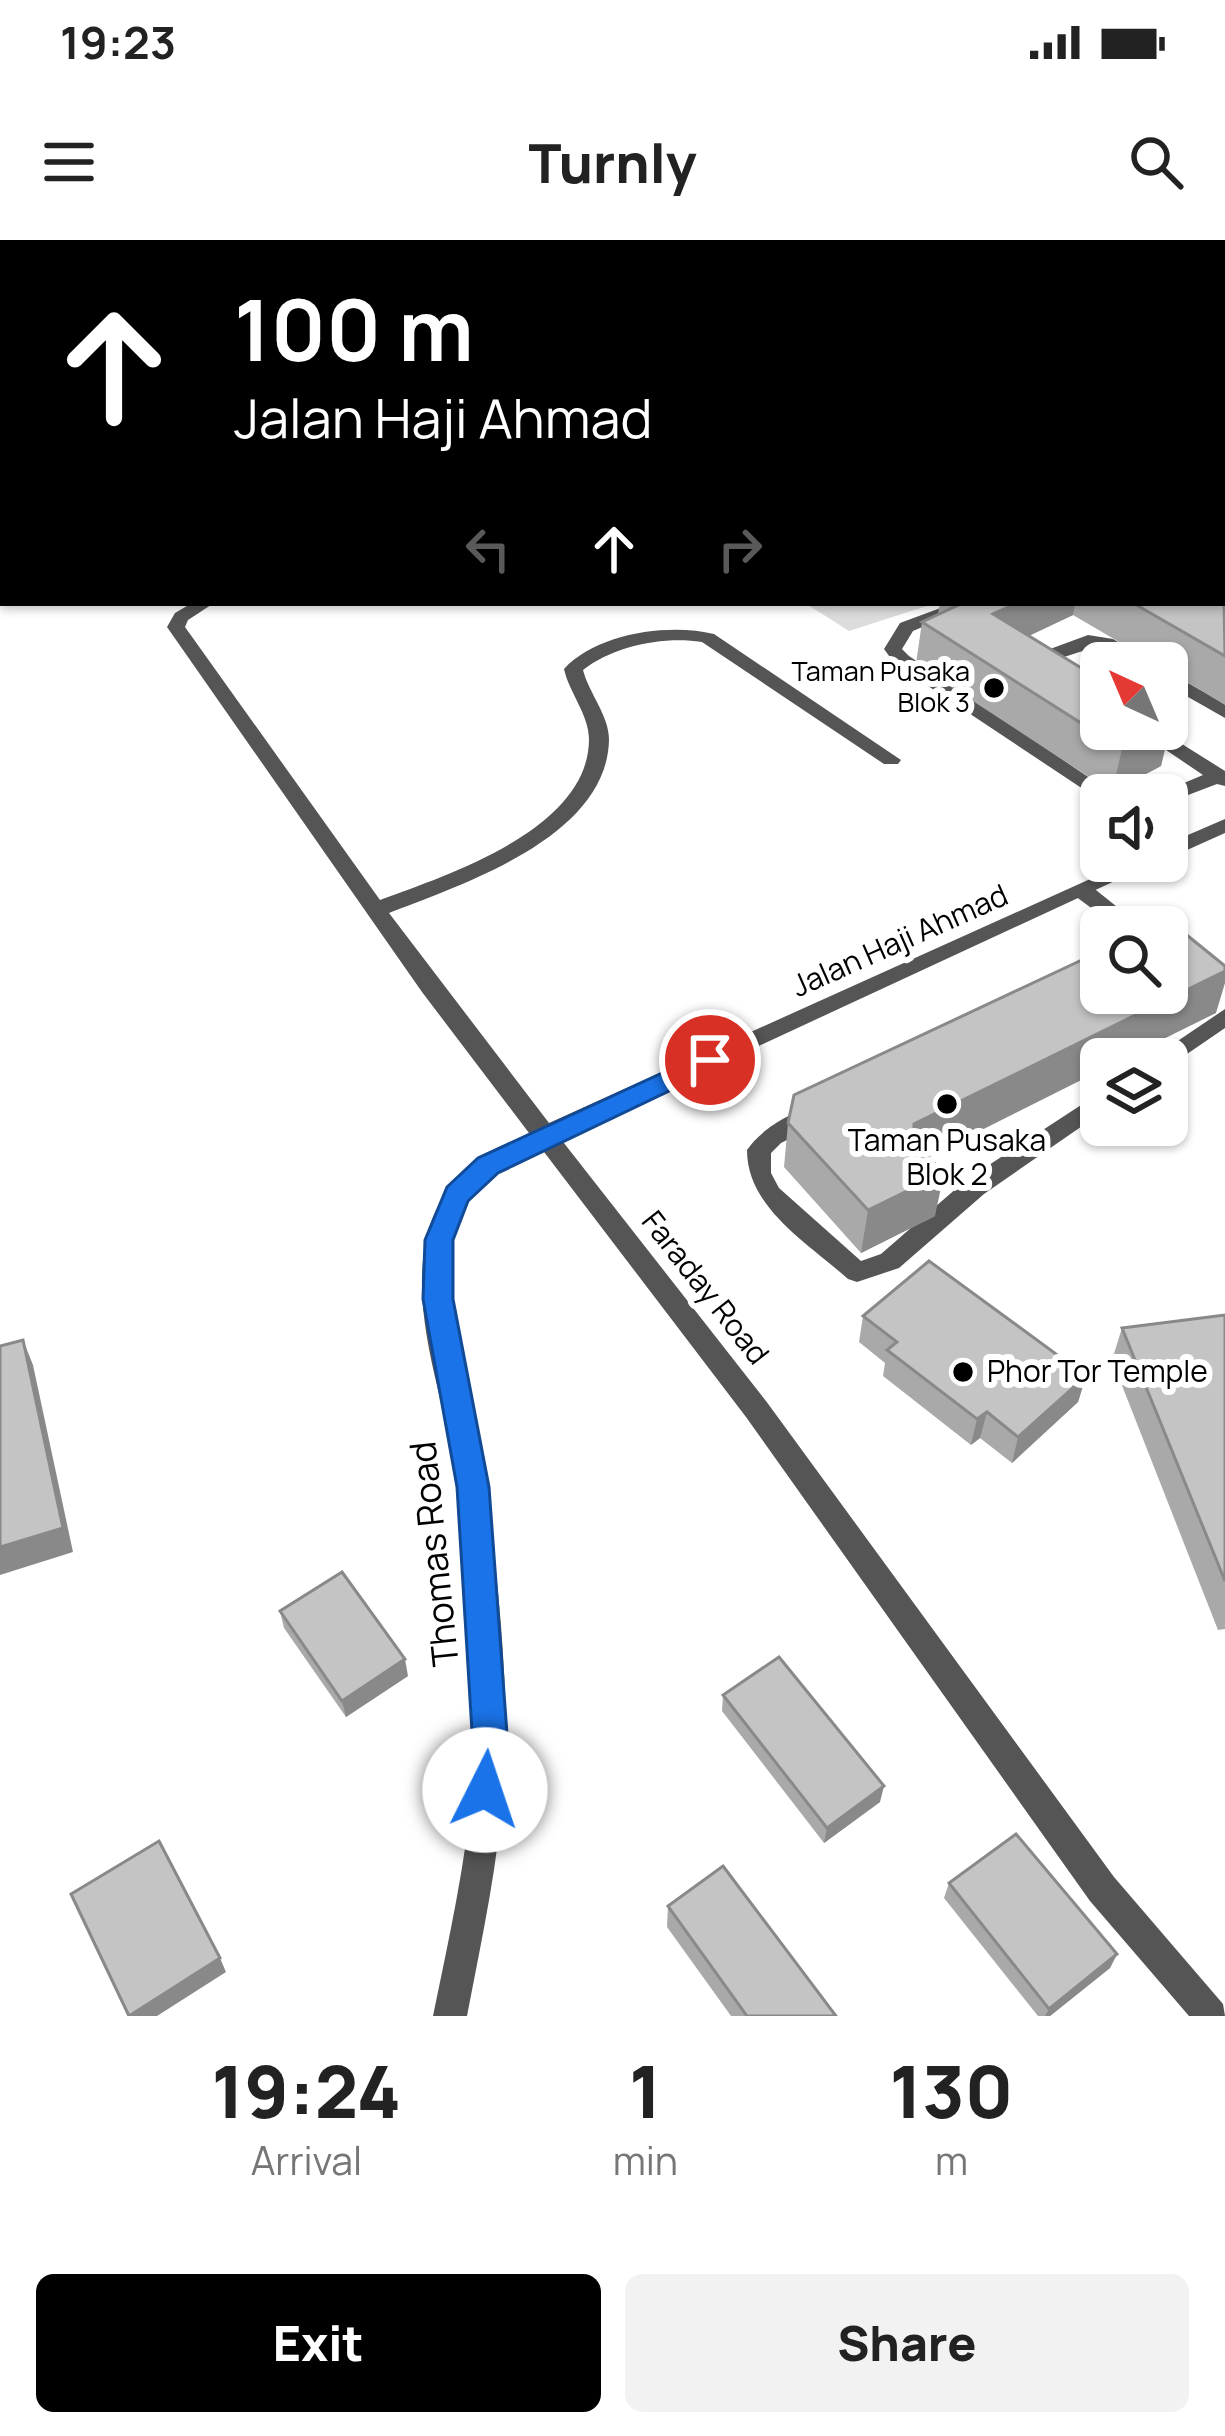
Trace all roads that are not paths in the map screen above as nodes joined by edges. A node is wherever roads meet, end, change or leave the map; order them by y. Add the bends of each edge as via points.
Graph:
1 (200, 606) edge
2 (962, 606) edge
3 (1108, 642) edge
4 (1080, 688) edge
5 (1188, 690) edge
6 (1225, 712) edge
7 (1178, 750) edge
8 (891, 760) dead end
9 (1080, 778) edge
10 (1221, 778) edge
11 (1188, 789) edge
12 (1225, 825) edge
13 (1188, 842) edge
14 (1102, 882) edge
15 (1083, 891) junction
16 (1103, 906) edge
17 (375, 910) junction
18 (1225, 1017) edge
19 (1188, 1042) edge
20 (835, 1106) edge
21 (1080, 1115) edge
22 (544, 1135) junction
23 (450, 2016) edge
24 (1211, 2016) edge

1 - 17 street, Faraday Road via 176,627
2 - 9 street via 905,627 893,649
3 - 4 street via 1087,638 1049,656 1049,665
5 - 6 street
7 - 10 street
8 - 17 street via 708,638 686,632 611,649 573,669 599,737 592,775 567,809 486,867
10 - 11 street
12 - 13 street
14 - 15 street, Jalan Haji Ahmad
15 - 16 street
15 - 22 street, Jalan Haji Ahmad
17 - 22 street, Faraday Road
18 - 19 street
20 - 21 street via 772,1137 759,1150 759,1173 769,1194 857,1272 890,1261 974,1187
22 - 23 street, Thomas Road via 488,1166 457,1195 439,1240 438,1299 473,1487 490,1748
22 - 24 street, Faraday Road via 832,1511 1102,1889

